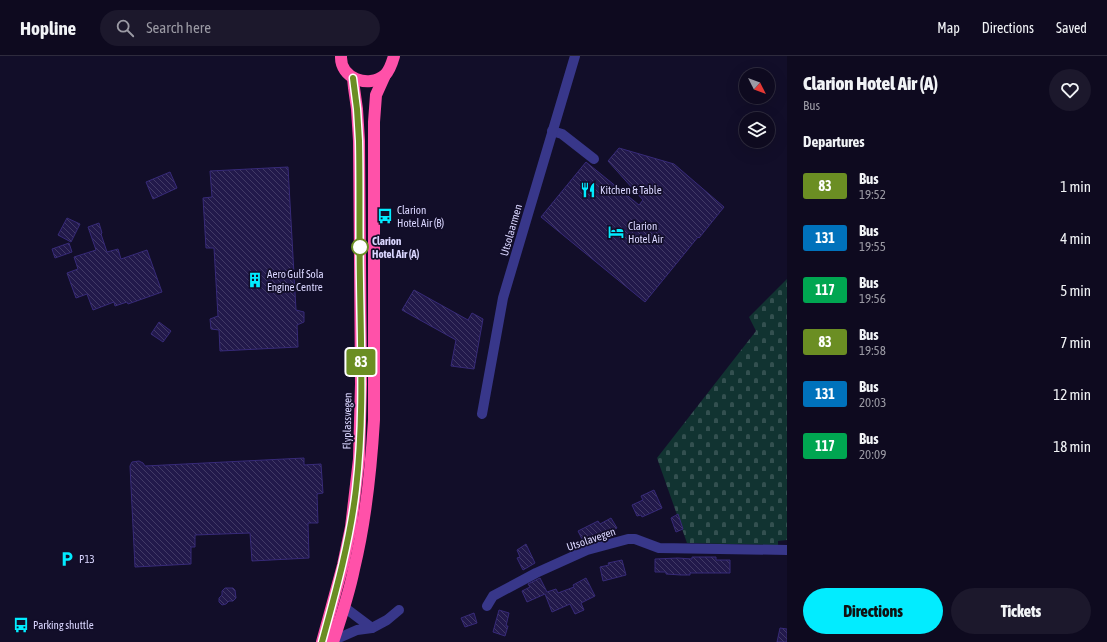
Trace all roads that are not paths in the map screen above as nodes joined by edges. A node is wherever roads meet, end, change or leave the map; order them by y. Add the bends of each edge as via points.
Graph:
1 (394, 56) edge
2 (575, 56) edge
3 (340, 57) edge
4 (385, 75) junction
5 (353, 78) junction
6 (552, 131) junction
7 (594, 159) dead end
8 (482, 414) dead end
9 (787, 550) edge
10 (487, 606) dead end
11 (344, 607) junction
12 (399, 610) dead end
13 (372, 628) junction
14 (329, 641) edge

1 - 4 highway via 392,66
2 - 6 street, Utsolaarmen
3 - 5 highway via 345,70
4 - 5 highway via 375,81 364,82
4 - 11 highway via 376,95 374,115 374,420 371,462 362,531
5 - 14 highway, Flyplassvegen via 359,141 359,459 351,527
6 - 7 street via 562,134
6 - 8 street, Utsolaarmen via 503,298
9 - 10 street, Utsolavegen via 659,548 628,539 587,550 536,573 493,596
11 - 13 street
11 - 14 highway
12 - 13 street
13 - 14 street via 357,630

